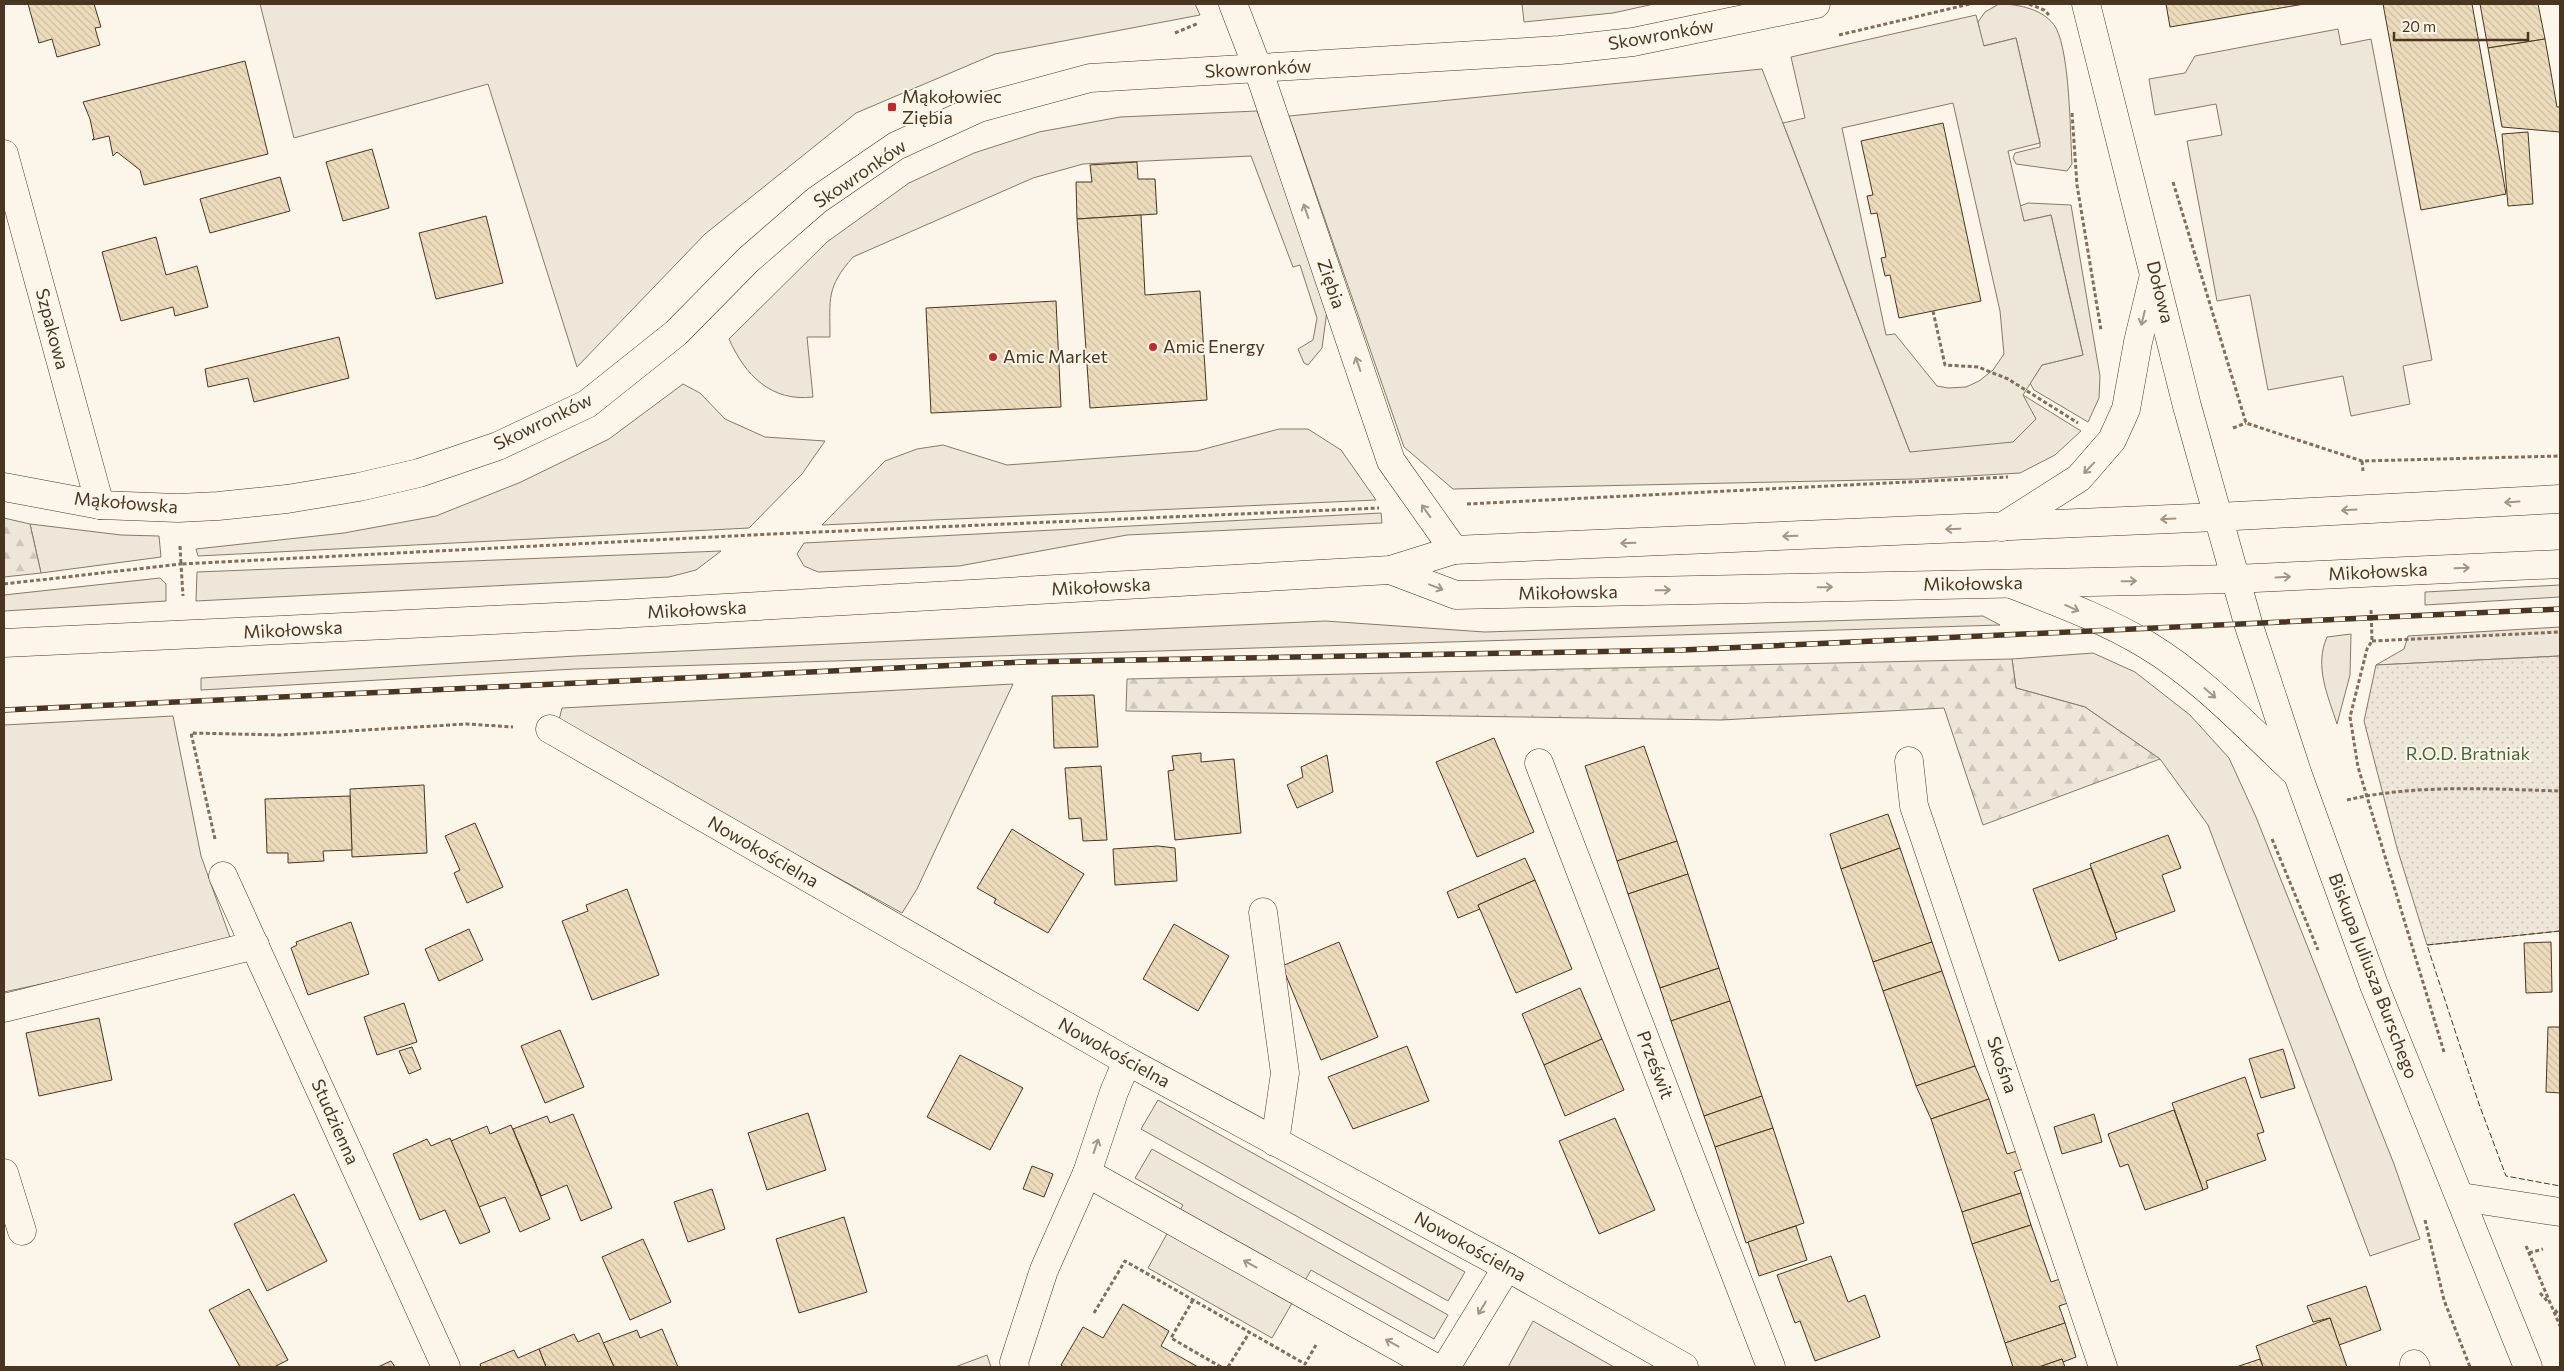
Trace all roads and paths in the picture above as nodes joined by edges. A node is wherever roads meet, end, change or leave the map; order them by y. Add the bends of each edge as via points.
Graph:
1 (1233, 4) edge
2 (1816, 4) edge
3 (2029, 4) edge
4 (2086, 4) edge
5 (2054, 21) dead end
6 (1258, 69) junction
7 (2072, 110) dead end
8 (4, 154) edge
9 (2171, 178) dead end
10 (2155, 271) junction
11 (1933, 311) dead end
12 (2102, 340) dead end
13 (2081, 425) dead end
14 (2560, 456) edge
15 (2015, 477) dead end
16 (4, 486) edge
17 (2560, 499) edge
18 (100, 505) junction
19 (218, 506) joint
20 (1423, 506) junction
21 (2217, 517) junction
22 (2002, 527) junction
23 (180, 540) dead end
24 (1454, 550) junction
25 (181, 564) junction
26 (2560, 564) edge
27 (1390, 570) junction
28 (2234, 579) junction
29 (4, 584) edge
30 (2011, 584) junction
31 (183, 602) dead end
32 (2560, 632) edge
33 (4, 643) edge
34 (550, 730) joint
35 (1909, 761) dead end
36 (1540, 763) dead end
37 (2298, 775) junction
38 (2560, 791) edge
39 (2366, 796) junction
40 (2310, 809) junction
41 (223, 876) joint
42 (1263, 912) dead end
43 (255, 945) junction
44 (4, 1008) edge
45 (2446, 1058) dead end
46 (1127, 1061) junction
47 (1275, 1142) junction
48 (1087, 1172) junction
49 (4, 1173) edge
50 (2461, 1197) junction
51 (2423, 1210) dead end
52 (2560, 1212) edge
53 (22, 1231) dead end
54 (2529, 1253) dead end
55 (1507, 1266) junction
56 (1193, 1300) junction
57 (1334, 1311) junction
58 (1094, 1313) dead end
59 (2560, 1326) edge
60 (1249, 1332) junction
61 (446, 1367) edge
62 (1014, 1367) edge
63 (1221, 1367) edge
64 (1228, 1367) edge
65 (1434, 1367) edge
66 (1446, 1367) edge
67 (1684, 1367) edge
68 (1771, 1367) edge
69 (2103, 1367) edge
70 (2470, 1367) edge
71 (2528, 1367) edge

1 - 6 street, Ziębia
2 - 6 street, Skowronków via 1633,42 1560,50
3 - 5 path via 2044,10
4 - 10 street, Dołowa
6 - 19 street, Skowronków via 1090,78 979,108 896,146 817,200 748,260 676,333 587,404 498,446 418,473 341,490
20 -> 6 street, Ziębia via 1391,461
7 - 12 path via 2077,185
8 - 18 street, Szpakowa
9 - 14 path via 2246,423 2362,461
10 - 21 street, Dołowa
10 -> 22 street via 2126,409 2112,440 2079,478
11 - 13 path via 1945,365 1978,367 2008,379
15 - 20 path
16 - 18 street, Mąkołowska
17 -> 21 street, Mikołowska
18 - 19 street, Mąkołowska
24 -> 20 street, Ziębia
20 - 25 path via 782,533
21 -> 22 street, Mikołowska
21 - 28 street, Dołowa
22 -> 24 street, Mikołowska
23 - 25 path
24 - 27 street, Mikołowska
25 - 29 path
25 - 31 path
28 -> 26 street, Mikołowska
27 -> 30 street, Mikołowska via 1456,595
27 - 33 street, Mikołowska via 619,614
30 -> 28 street, Mikołowska
28 - 37 street, Biskupa Juliusza Burschego
30 -> 37 street via 2072,608 2163,655 2236,716
32 - 39 path via 2372,641 2367,649 2350,717
34 - 41 path via 467,724 281,734 191,733
34 - 46 street, Nowokościelna
35 - 69 street, Skośna via 1914,806
36 - 68 street, Prześwit
37 - 40 street, Biskupa Juliusza Burschego
38 - 39 path via 2462,788
39 - 40 path
39 - 45 path
40 - 50 street, Biskupa Juliusza Burschego via 2374,985
41 - 43 street, Studzienna
42 - 47 street via 1286,1073
43 - 44 street
43 - 61 street, Studzienna
46 - 47 street, Nowokościelna
48 -> 46 street
47 - 55 street, Nowokościelna
57 -> 48 street
48 - 62 street via 1044,1270
49 - 53 street
50 - 52 street
50 - 71 street, Biskupa Juliusza Burschego
51 - 70 path via 2444,1300
54 - 59 path
55 -> 66 street
55 - 67 street, Nowokościelna
56 - 58 path via 1125,1261
56 - 60 path
56 - 63 path via 1171,1338
57 - 60 path via 1305,1364
65 -> 57 street
60 - 64 path

